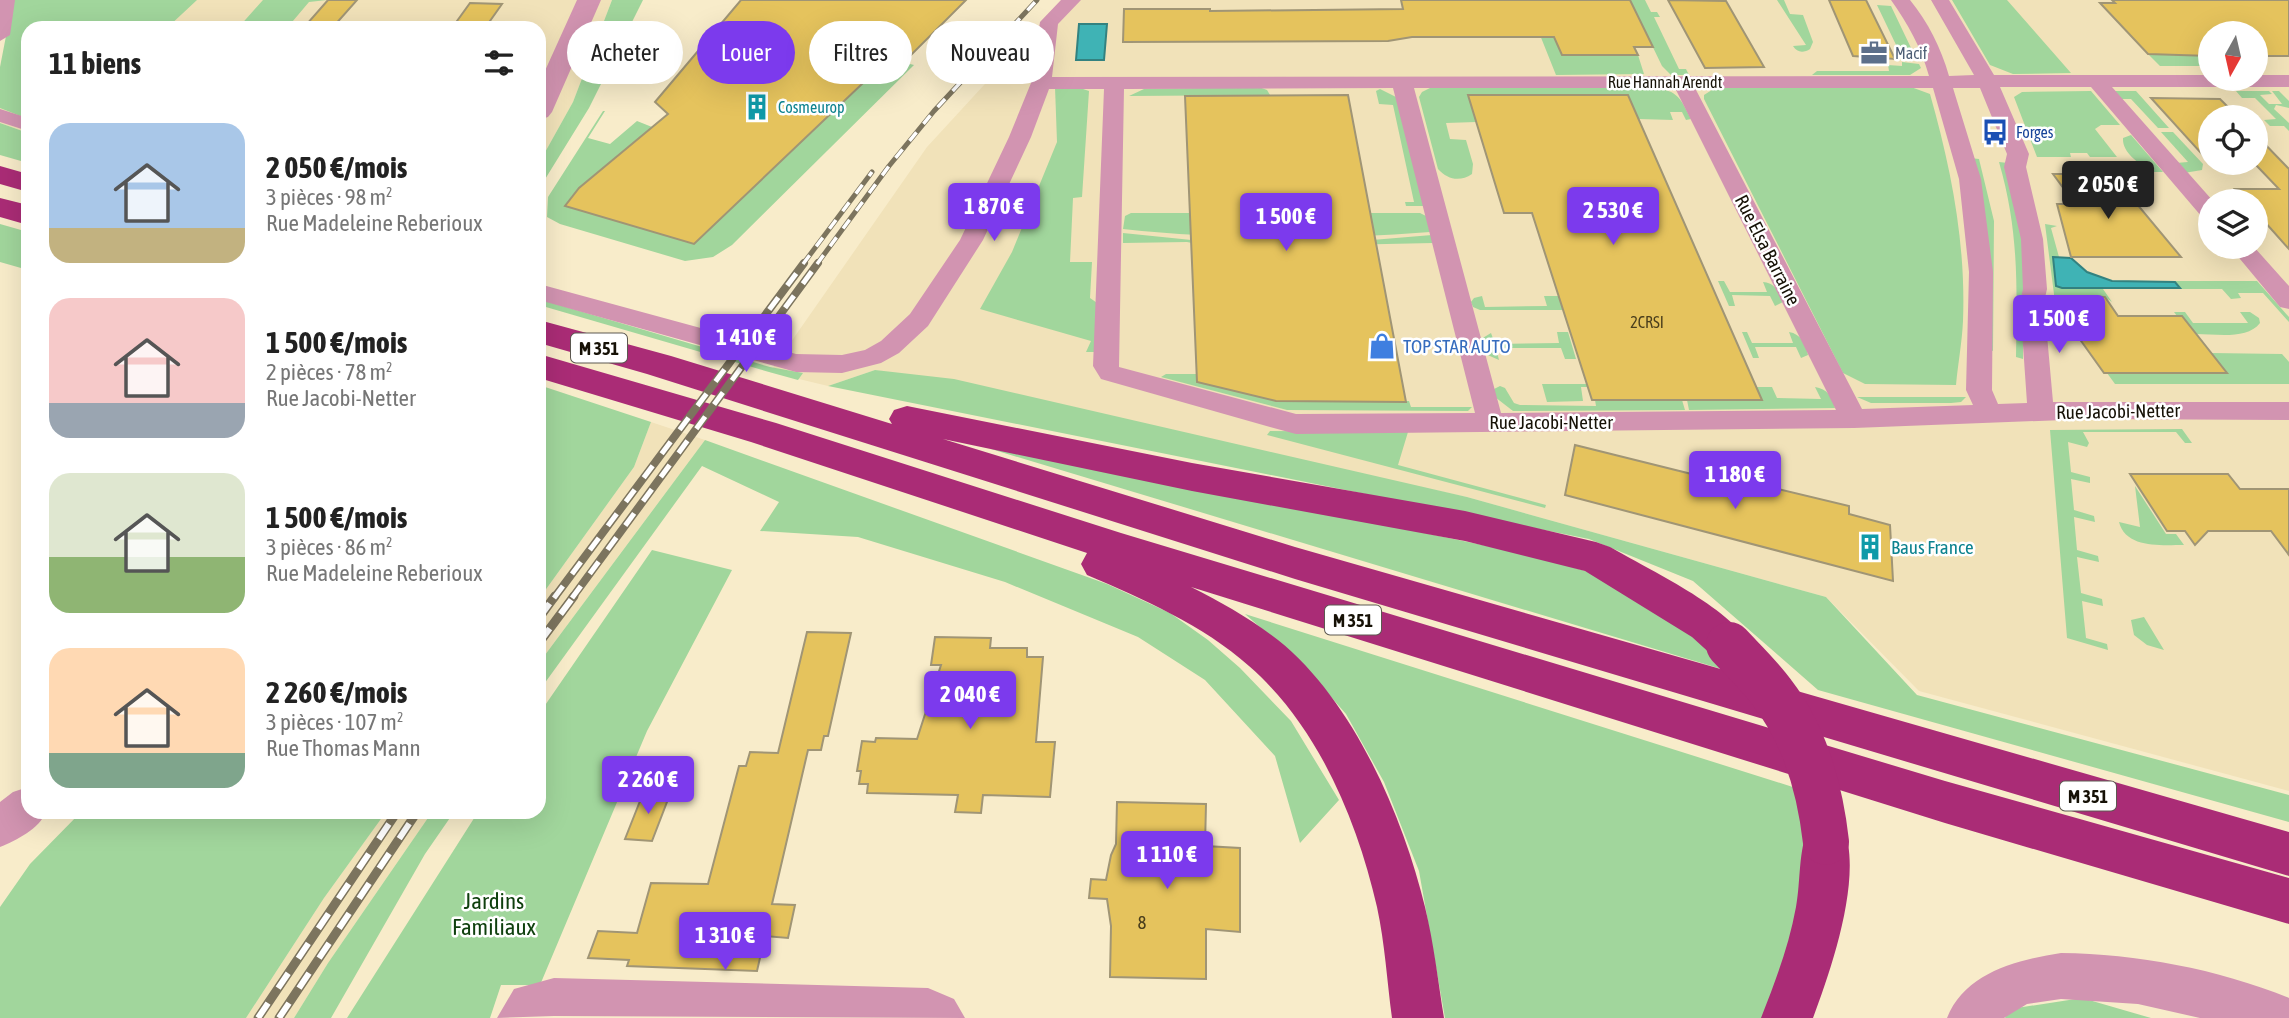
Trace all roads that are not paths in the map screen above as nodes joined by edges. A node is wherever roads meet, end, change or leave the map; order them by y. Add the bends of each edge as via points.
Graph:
1 (6, 0) edge
2 (589, 0) edge
3 (1072, 0) edge
4 (1900, 0) edge
5 (1940, 0) edge
6 (1050, 21) edge
7 (0, 35) edge
8 (1953, 80) junction
9 (1987, 81) junction
10 (2096, 81) junction
11 (2289, 81) edge
12 (1682, 82) junction
13 (1054, 83) edge
14 (1402, 83) junction
15 (1041, 84) edge
16 (1114, 84) junction
17 (546, 96) edge
18 (0, 115) edge
19 (21, 122) edge
20 (0, 175) edge
21 (21, 181) edge
22 (2198, 198) edge
23 (0, 207) edge
24 (21, 213) edge
25 (2252, 259) edge
26 (546, 294) edge
27 (2289, 301) edge
28 (546, 333) edge
29 (659, 365) junction
30 (546, 368) edge
31 (2289, 411) edge
32 (2041, 412) junction
33 (1990, 415) junction
34 (1853, 419) junction
35 (1490, 422) junction
36 (763, 432) junction
37 (1888, 738) junction
38 (1945, 802) junction
39 (21, 811) edge
40 (0, 827) edge
41 (2289, 841) edge
42 (2289, 854) edge
43 (2289, 901) edge
44 (2289, 924) edge
45 (516, 1018) edge
46 (946, 1018) edge
47 (1418, 1018) edge
48 (1787, 1018) edge
49 (1970, 1018) edge
50 (2281, 1018) edge

1 - 7 street
2 - 17 street
3 - 6 street
4 - 8 street
5 - 9 street
8 - 9 street, Rue Hannah Arendt
8 - 12 street, Rue Hannah Arendt
8 - 33 street via 1981,272 1979,390
9 - 10 street, Rue Hannah Arendt
9 - 32 street via 2018,154 2015,167 2032,239
10 - 11 street, Rue Hannah Arendt
10 - 22 street
12 - 14 street, Rue Hannah Arendt
12 - 34 street, Rue Elsa Barraine
13 - 16 street, Rue Hannah Arendt
14 - 16 street, Rue Hannah Arendt
14 - 35 street
15 - 26 street via 961,258 914,326 881,352 842,364 796,363
16 - 35 street, Rue Jacobi-Netter via 1105,366 1110,373 1296,424
18 - 19 street
20 - 21 highway
23 - 24 highway
25 - 27 street
28 - 29 highway, M 351
29 - 37 highway, M 351 via 1308,567
29 - 48 highway, bridge via 764,381 955,429 1465,526 1596,558 1707,625 1729,645 1773,694 1805,751 1824,816 1825,887 1809,962
30 - 36 highway, M 351
31 - 32 street, Rue Jacobi-Netter
32 - 33 street, Rue Jacobi-Netter
33 - 34 street, Rue Jacobi-Netter
34 - 35 street, Rue Jacobi-Netter
36 - 38 highway, M 351 via 1135,553
36 - 47 highway via 1116,570 1229,628 1266,655 1324,721 1384,845 1401,909
37 - 41 highway
37 - 42 highway, M 351
38 - 43 highway, M 351
38 - 44 highway
39 - 40 street
45 - 46 street via 527,1002 554,997 928,1007
49 - 50 street via 1998,993 2055,978 2115,978 2162,986

